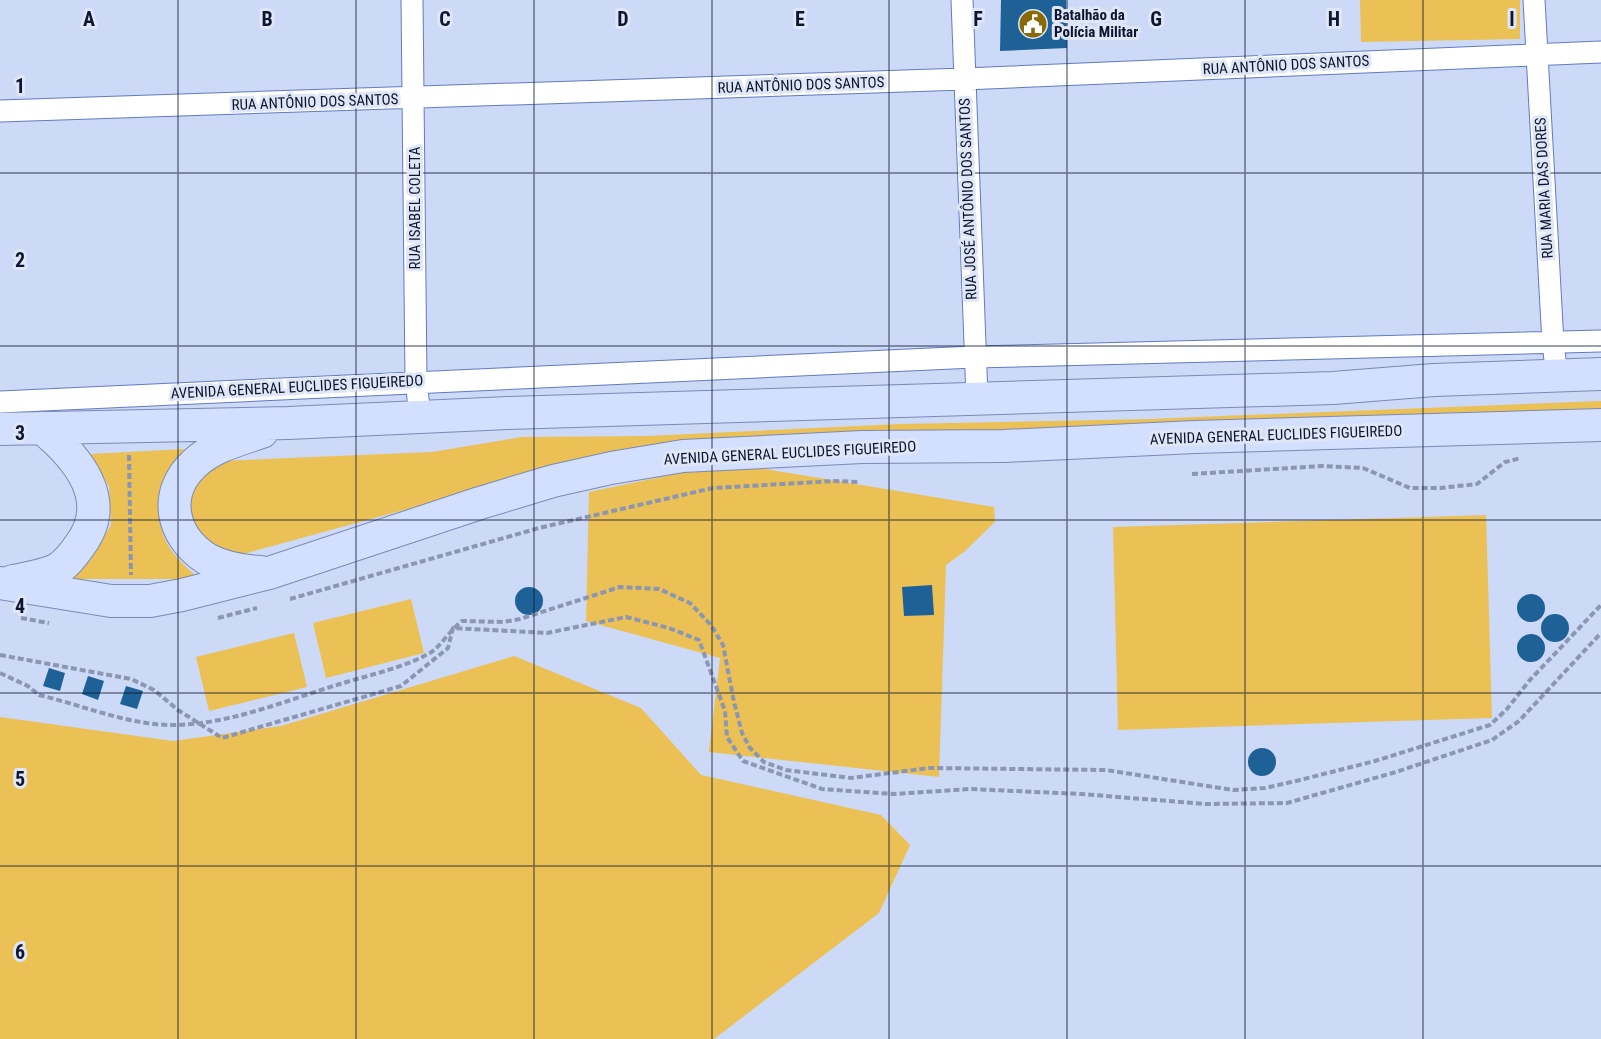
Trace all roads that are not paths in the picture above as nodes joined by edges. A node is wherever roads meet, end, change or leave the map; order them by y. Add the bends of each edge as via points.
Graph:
1 (412, 0) edge
2 (962, 0) edge
3 (1534, 0) edge
4 (1601, 52) edge
5 (1536, 53) junction
6 (964, 79) junction
7 (415, 99) junction
8 (0, 111) edge
9 (1601, 341) edge
10 (1553, 343) junction
11 (974, 357) junction
12 (1601, 374) edge
13 (1557, 376) junction
14 (416, 381) junction
15 (977, 397) junction
16 (0, 402) edge
17 (420, 416) junction
18 (288, 423) junction
19 (1601, 425) edge
20 (42, 428) junction
21 (0, 429) edge
22 (269, 573) junction
23 (0, 583) edge

1 - 7 street, RUA ISABEL COLETA
2 - 6 street, RUA JOSÉ ANTÔNIO DOS SANTOS
3 - 5 street, RUA MARIA DAS DORES
4 - 5 street, RUA ANTÔNIO DOS SANTOS
5 - 6 street, RUA ANTÔNIO DOS SANTOS
5 - 10 street, RUA MARIA DAS DORES
6 - 7 street, RUA ANTÔNIO DOS SANTOS
6 - 11 street, RUA JOSÉ ANTÔNIO DOS SANTOS
7 - 8 street, RUA ANTÔNIO DOS SANTOS
7 - 14 street, RUA ISABEL COLETA
9 - 10 street, AVENIDA GENERAL EUCLIDES FIGUEIREDO
10 - 11 street, AVENIDA GENERAL EUCLIDES FIGUEIREDO
10 - 13 street, RUA MARIA DAS DORES
11 - 14 street, AVENIDA GENERAL EUCLIDES FIGUEIREDO
11 - 15 street, RUA JOSÉ ANTÔNIO DOS SANTOS
12 - 13 main road, AVENIDA GENERAL EUCLIDES FIGUEIREDO
13 - 15 main road, AVENIDA GENERAL EUCLIDES FIGUEIREDO via 1333,388
14 - 16 street, AVENIDA GENERAL EUCLIDES FIGUEIREDO
14 - 17 street, RUA ISABEL COLETA
15 - 17 main road, AVENIDA GENERAL EUCLIDES FIGUEIREDO
17 - 18 main road, AVENIDA GENERAL EUCLIDES FIGUEIREDO
18 - 20 main road, AVENIDA GENERAL EUCLIDES FIGUEIREDO
18 - 22 main road via 221,446 195,462 178,485 174,504 177,526 190,545 209,560 245,571
19 - 22 main road, AVENIDA GENERAL EUCLIDES FIGUEIREDO via 683,456 553,482
20 - 21 main road, AVENIDA GENERAL EUCLIDES FIGUEIREDO
20 - 23 main road via 77,461 87,478 95,501 93,518 88,535 58,568
22 - 23 main road, AVENIDA GENERAL EUCLIDES FIGUEIREDO via 150,601 111,601

